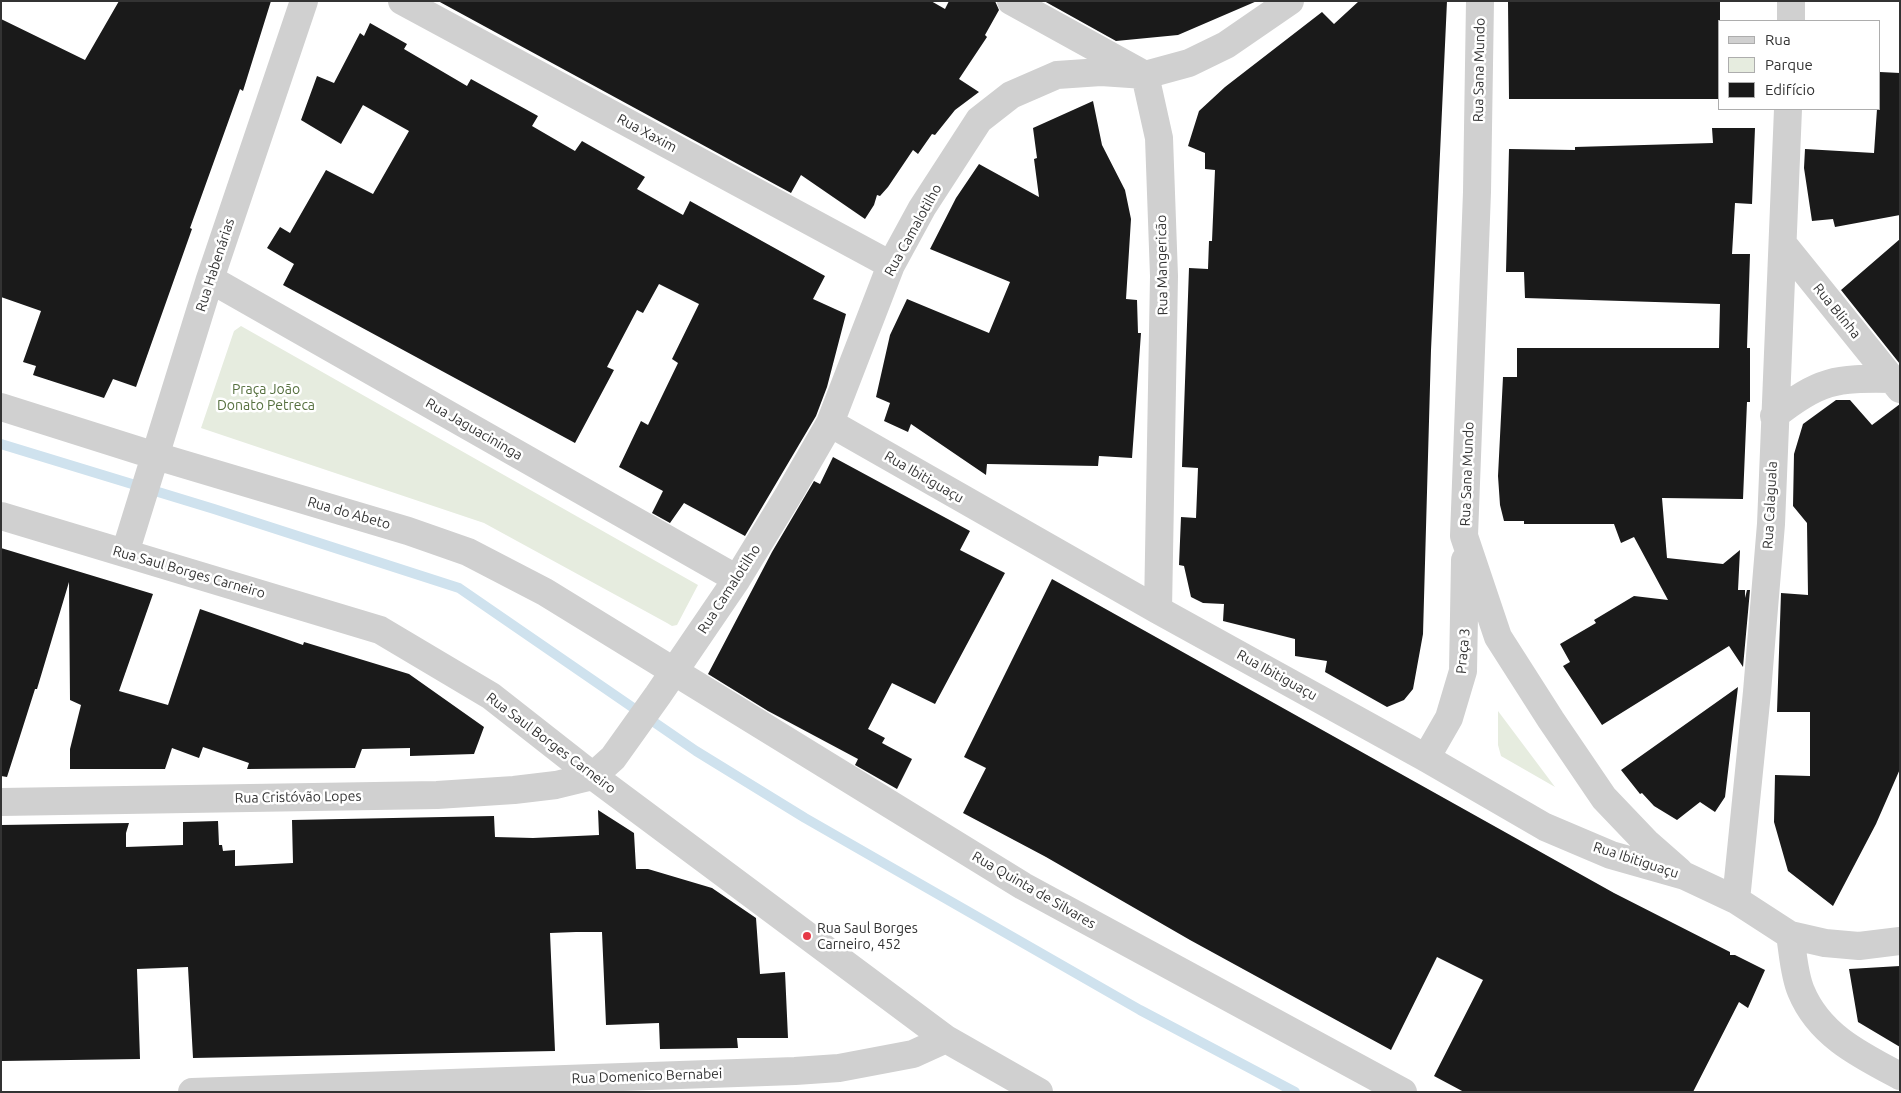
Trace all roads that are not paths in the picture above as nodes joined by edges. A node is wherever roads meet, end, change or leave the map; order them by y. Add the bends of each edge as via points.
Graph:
1 (304, 1) edge
2 (402, 1) edge
3 (1010, 1) edge
4 (1290, 1) edge
5 (1480, 1) edge
6 (1791, 1) edge
7 (1791, 20) edge
8 (1145, 75) junction
9 (1788, 110) edge
10 (1784, 244) junction
11 (891, 265) junction
12 (210, 279) junction
13 (1896, 384) edge
14 (1, 407) edge
15 (1774, 416) junction
16 (830, 423) junction
17 (154, 464) junction
18 (2, 516) edge
19 (1464, 536) junction
20 (129, 542) junction
21 (738, 579) junction
22 (1158, 610) junction
23 (675, 670) junction
24 (1426, 758) junction
25 (603, 767) junction
26 (1, 802) edge
27 (1685, 876) junction
28 (1736, 900) junction
29 (1790, 935) junction
30 (1900, 941) edge
31 (946, 1039) junction
32 (1900, 1076) edge
33 (230, 1091) edge
34 (192, 1092) edge
35 (1039, 1092) edge
36 (1403, 1092) edge

1 - 12 street, Rua Habenárias
2 - 11 street, Rua Xaxim
3 - 8 street
4 - 8 street, Rua Camalotilho via 1226,45 1189,63
5 - 19 street, Rua Sana Mundo via 1477,192
6 - 7 street
8 - 11 street, Rua Camalotilho via 1057,74 1011,95 979,120 922,208
8 - 22 street, Rua Mangericão via 1159,138 1164,276
9 - 10 street, Rua Calaguala
10 - 13 street, Rua Blinha
10 - 15 street, Rua Calaguala
11 - 16 street, Rua Camalotilho
12 - 17 street, Rua Habenárias
12 - 21 street, Rua Jaguacininga
13 - 15 street, Rua Blinha via 1849,378 1825,384 1799,396
14 - 17 street, Rua do Abeto
15 - 28 street, Rua Calaguala via 1769,544
16 - 21 street, Rua Camalotilho
16 - 22 street, Rua Ibitiguaçu
17 - 20 street, Rua Habenárias
17 - 23 street, Rua do Abeto via 408,531 468,552 545,592
18 - 20 street, Rua Saul Borges Carneiro
19 - 24 street, Praça 3 via 1463,671 1449,718
19 - 27 street, Rua Sana Mundo via 1498,637 1551,720 1604,798 1646,842
20 - 25 street, Rua Saul Borges Carneiro via 380,630
21 - 23 street, Rua Camalotilho
22 - 24 street, Rua Ibitiguaçu
23 - 25 street, Rua Camalotilho
23 - 36 street, Rua Quinta de Silvares via 1024,886
24 - 27 street, Rua Ibitiguaçu via 1545,828 1611,855
25 - 26 street, Rua Cristóvão Lopes via 531,788 437,795
25 - 31 street, Rua Saul Borges Carneiro
27 - 28 street, Rua Ibitiguaçu
28 - 29 street
29 - 30 street via 1824,943 1859,946
29 - 32 street via 1800,991 1820,1025 1852,1051
31 - 33 street, Rua Domenico Bernabei via 913,1054 839,1068
31 - 35 street, Rua Saul Borges Carneiro
33 - 34 street, Rua Domenico Bernabei

